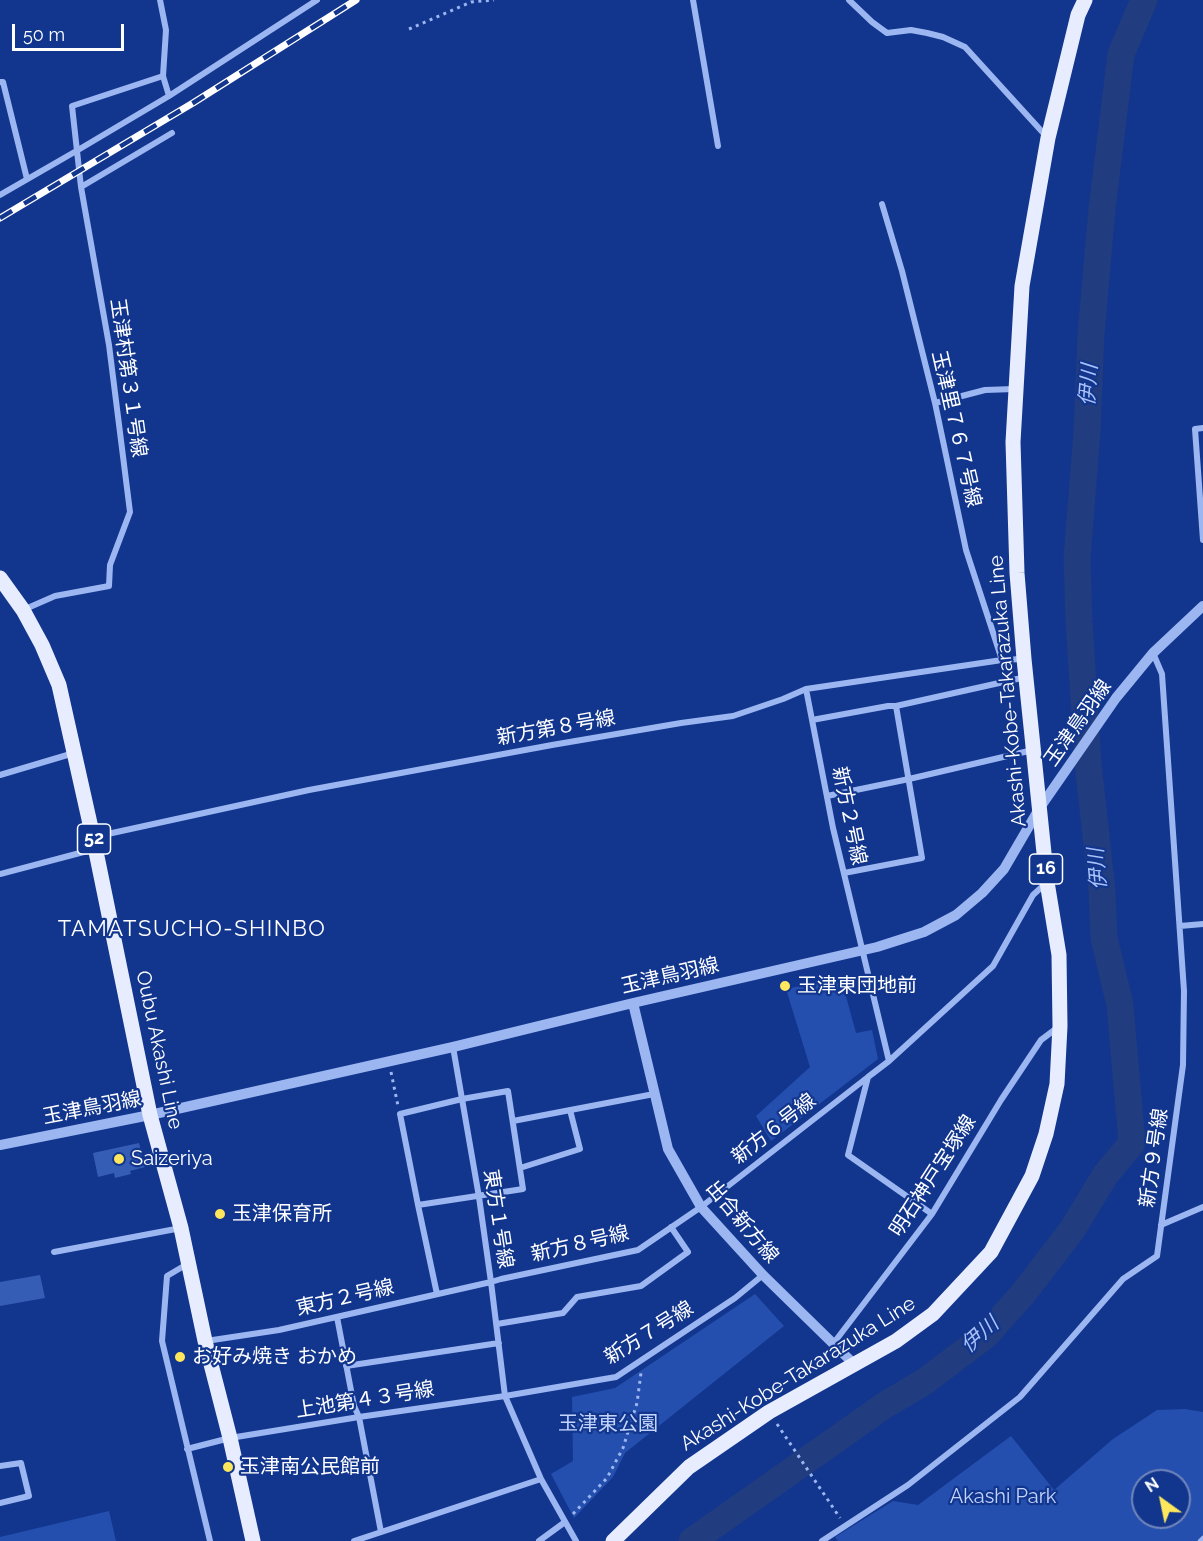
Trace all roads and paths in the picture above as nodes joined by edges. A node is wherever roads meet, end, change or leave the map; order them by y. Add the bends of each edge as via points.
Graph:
1 (160, 0) edge
2 (317, 0) edge
3 (494, 0) edge
4 (693, 0) edge
5 (849, 0) edge
6 (1085, 0) edge
7 (409, 29) dead end
8 (163, 76) junction
9 (0, 82) edge
10 (169, 96) junction
11 (172, 133) dead end
12 (1048, 138) junction
13 (718, 146) dead end
14 (78, 150) junction
15 (27, 179) junction
16 (81, 187) junction
17 (0, 195) edge
18 (882, 204) dead end
19 (1016, 389) junction
20 (935, 403) junction
21 (1203, 428) edge
22 (1203, 540) edge
23 (0, 578) edge
24 (5, 593) edge
25 (1203, 606) edge
26 (23, 610) junction
27 (1153, 653) junction
28 (1024, 659) junction
29 (1002, 660) junction
30 (1026, 677) junction
31 (806, 689) junction
32 (896, 706) junction
33 (812, 720) junction
34 (1033, 750) junction
35 (75, 753) junction
36 (0, 775) edge
37 (909, 779) junction
38 (827, 796) junction
39 (1040, 809) junction
40 (94, 843) junction
41 (844, 873) junction
42 (0, 874) edge
43 (1047, 882) junction
44 (1203, 924) edge
45 (1180, 926) junction
46 (863, 950) junction
47 (633, 1003) junction
48 (1060, 1026) junction
49 (453, 1047) junction
50 (889, 1060) junction
51 (388, 1061) junction
52 (868, 1077) junction
53 (654, 1094) junction
54 (462, 1099) junction
55 (570, 1110) junction
56 (400, 1114) junction
57 (150, 1115) junction
58 (513, 1121) junction
59 (0, 1145) edge
60 (520, 1168) junction
61 (479, 1197) junction
62 (418, 1205) junction
63 (701, 1207) junction
64 (1203, 1207) edge
65 (932, 1214) junction
66 (1161, 1225) junction
67 (671, 1227) junction
68 (181, 1228) junction
69 (54, 1252) dead end
70 (189, 1263) junction
71 (763, 1275) junction
72 (491, 1282) junction
73 (437, 1294) junction
74 (337, 1317) junction
75 (496, 1324) junction
76 (205, 1341) junction
77 (499, 1343) junction
78 (832, 1345) junction
79 (642, 1360) junction
80 (854, 1365) junction
81 (346, 1366) junction
82 (506, 1396) junction
83 (769, 1412) junction
84 (359, 1417) junction
85 (230, 1438) junction
86 (188, 1449) junction
87 (0, 1466) edge
88 (541, 1479) junction
89 (0, 1503) edge
90 (566, 1522) junction
91 (845, 1525) junction
92 (381, 1532) junction
93 (374, 1538) edge
94 (210, 1541) edge
95 (254, 1541) edge
96 (354, 1541) edge
97 (539, 1541) edge
98 (576, 1541) edge
99 (613, 1541) edge
100 (822, 1541) edge

1 - 8 street via 166,30
2 - 10 street
3 - 7 path via 471,2
4 - 13 street
5 - 12 street via 886,33 910,30 943,37 965,47
6 - 12 main road, Akashi-Kobe-Takarazuka Line / 16
8 - 10 street
8 - 14 street via 72,106
9 - 15 street
10 - 14 street
11 - 16 street
12 - 19 main road, Akashi-Kobe-Takarazuka Line / 16 via 1022,286
14 - 15 street
14 - 16 street
15 - 17 street
16 - 26 street, 玉津村第３１号線 via 109,345 130,512 110,565 109,586 55,596
18 - 20 street, 玉津里７６７号線
19 - 20 street via 986,390
19 - 28 main road, Akashi-Kobe-Takarazuka Line / 16 via 1013,442
20 - 29 street, 玉津里７６７号線 via 966,550
21 - 22 street via 1195,429
23 - 24 main road, Oubu Akashi Line / 52
24 - 26 main road, Oubu Akashi Line / 52
25 - 27 street, 玉津鳥羽線
26 - 35 main road, Oubu Akashi Line / 52 via 59,685
27 - 39 street, 玉津鳥羽線 via 1116,698
27 - 45 street, 新方９号線 via 1162,674
28 - 29 street, 新方第８号線
28 - 30 main road, Akashi-Kobe-Takarazuka Line / 16
29 - 31 street, 新方第８号線
30 - 32 street
30 - 34 main road, Akashi-Kobe-Takarazuka Line / 16
31 - 33 street, 新方２号線
31 - 40 street, 新方第８号線 via 734,716 309,790
32 - 33 street
32 - 37 street
33 - 38 street, 新方２号線
34 - 37 street
34 - 39 main road, Akashi-Kobe-Takarazuka Line / 16
35 - 36 street
35 - 40 main road, Oubu Akashi Line / 52
37 - 38 street
37 - 41 street via 922,858
38 - 41 street, 新方２号線
39 - 43 main road, Akashi-Kobe-Takarazuka Line / 16
39 - 46 street, 玉津鳥羽線 via 1004,868 956,915 924,932
40 - 42 street, 新方第８号線
40 - 57 main road, Oubu Akashi Line / 52
41 - 46 street, 新方２号線
43 - 48 main road, Akashi-Kobe-Takarazuka Line / 16 via 1059,955
43 - 50 street, 新方６号線 via 1033,895 993,966
44 - 45 street
45 - 66 street, 新方９号線 via 1183,1065
46 - 47 street, 玉津鳥羽線
46 - 50 street, 新方２号線
47 - 49 street, 玉津鳥羽線
47 - 53 street, 出合新方線
48 - 65 street, 明石神戸宝塚線 via 1034,1050
48 - 80 main road, Akashi-Kobe-Takarazuka Line / 16 via 1057,1084 1046,1134 1032,1176 991,1252 933,1314
49 - 51 street, 玉津鳥羽線
49 - 54 street, 東方１号線
50 - 52 street, 新方６号線
51 - 56 path
51 - 57 street, 玉津鳥羽線
52 - 63 street, 新方６号線
52 - 65 street via 848,1155
53 - 55 street
53 - 63 street, 出合新方線 via 668,1149
54 - 56 street
54 - 58 street via 508,1091
54 - 61 street, 東方１号線
55 - 58 street
55 - 60 street via 580,1149
56 - 62 street
57 - 59 street, 玉津鳥羽線
57 - 68 main road, Oubu Akashi Line / 52
58 - 60 street
60 - 61 street via 523,1189
61 - 62 street
61 - 72 street, 東方１号線
62 - 73 street
63 - 67 street, 新方８号線
63 - 71 street, 出合新方線
64 - 66 street
65 - 78 street, 明石神戸宝塚線
66 - 91 street, 新方９号線 via 1157,1256 1123,1279 1020,1397 908,1485
67 - 72 street, 新方８号線 via 638,1250
67 - 75 street via 688,1252 641,1286 577,1297 563,1313
68 - 69 street
68 - 70 main road, Oubu Akashi Line / 52
70 - 76 main road, Oubu Akashi Line / 52
70 - 86 street via 167,1276 162,1341
71 - 78 street, 出合新方線
71 - 79 street, 新方７号線
72 - 73 street, 東方２号線
72 - 75 street, 東方１号線
73 - 74 street, 東方２号線
74 - 76 street, 東方２号線
74 - 81 street
75 - 77 street, 東方１号線
76 - 85 main road, Oubu Akashi Line / 52
77 - 81 street
77 - 82 street, 東方１号線
78 - 80 street, 出合新方線
79 - 82 street, 新方７号線 via 615,1377
79 - 90 path via 637,1403 623,1448 607,1478
80 - 83 main road, Akashi-Kobe-Takarazuka Line / 16
81 - 84 street
82 - 84 street, 上池第４３号線
82 - 88 street, 東方１号線
83 - 91 path
83 - 99 main road, Akashi-Kobe-Takarazuka Line / 16 via 688,1467
84 - 85 street, 上池第４３号線
84 - 92 street
85 - 86 street, 上池第４３号線
85 - 95 main road, Oubu Akashi Line / 52
86 - 94 street
87 - 89 street via 21,1463 28,1496
88 - 90 street, 東方１号線
88 - 92 street
90 - 97 street
90 - 98 street, 東方１号線
91 - 100 street, 新方９号線
92 - 93 street
93 - 96 street

